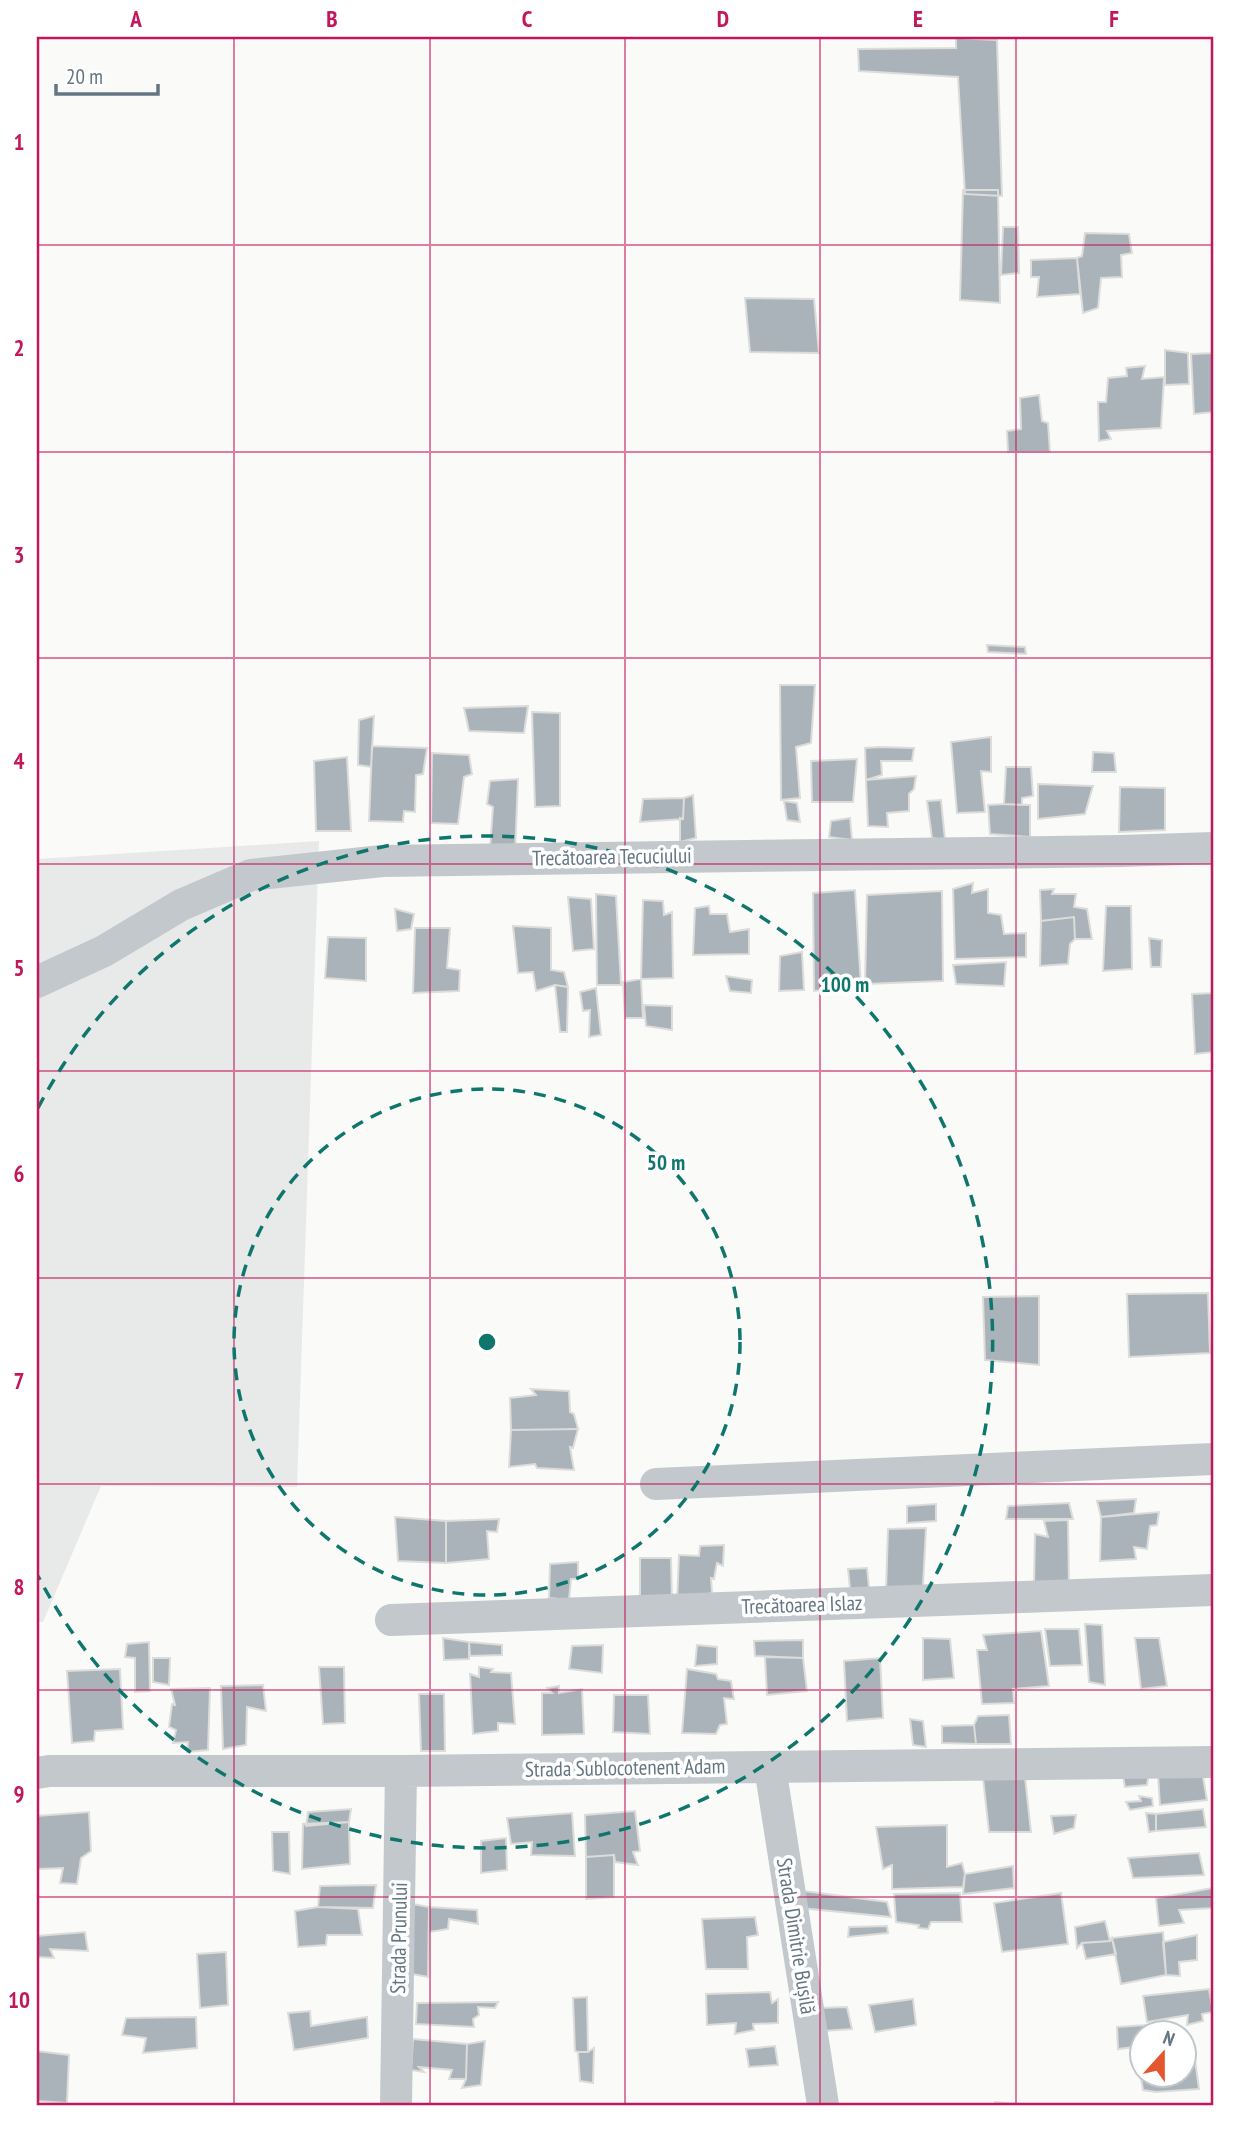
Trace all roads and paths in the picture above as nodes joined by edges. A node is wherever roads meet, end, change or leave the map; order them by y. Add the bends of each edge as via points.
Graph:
1 (1213, 848) edge
2 (37, 982) edge
3 (1213, 1459) edge
4 (656, 1484) dead end
5 (1213, 1590) edge
6 (391, 1620) dead end
7 (1213, 1762) edge
8 (770, 1767) junction
9 (401, 1771) junction
10 (37, 1773) edge
11 (396, 2105) edge
12 (823, 2105) edge

1 - 2 street, Trecătoarea Tecuciului via 382,861 250,875 181,905 104,951
3 - 4 street
5 - 6 street, Trecătoarea Islaz
7 - 8 street, Strada Sublocotenent Adam
8 - 9 street, Strada Sublocotenent Adam
8 - 12 street, Strada Dimitrie Bușilă
9 - 10 street, Strada Sublocotenent Adam
9 - 11 street, Strada Prunului

